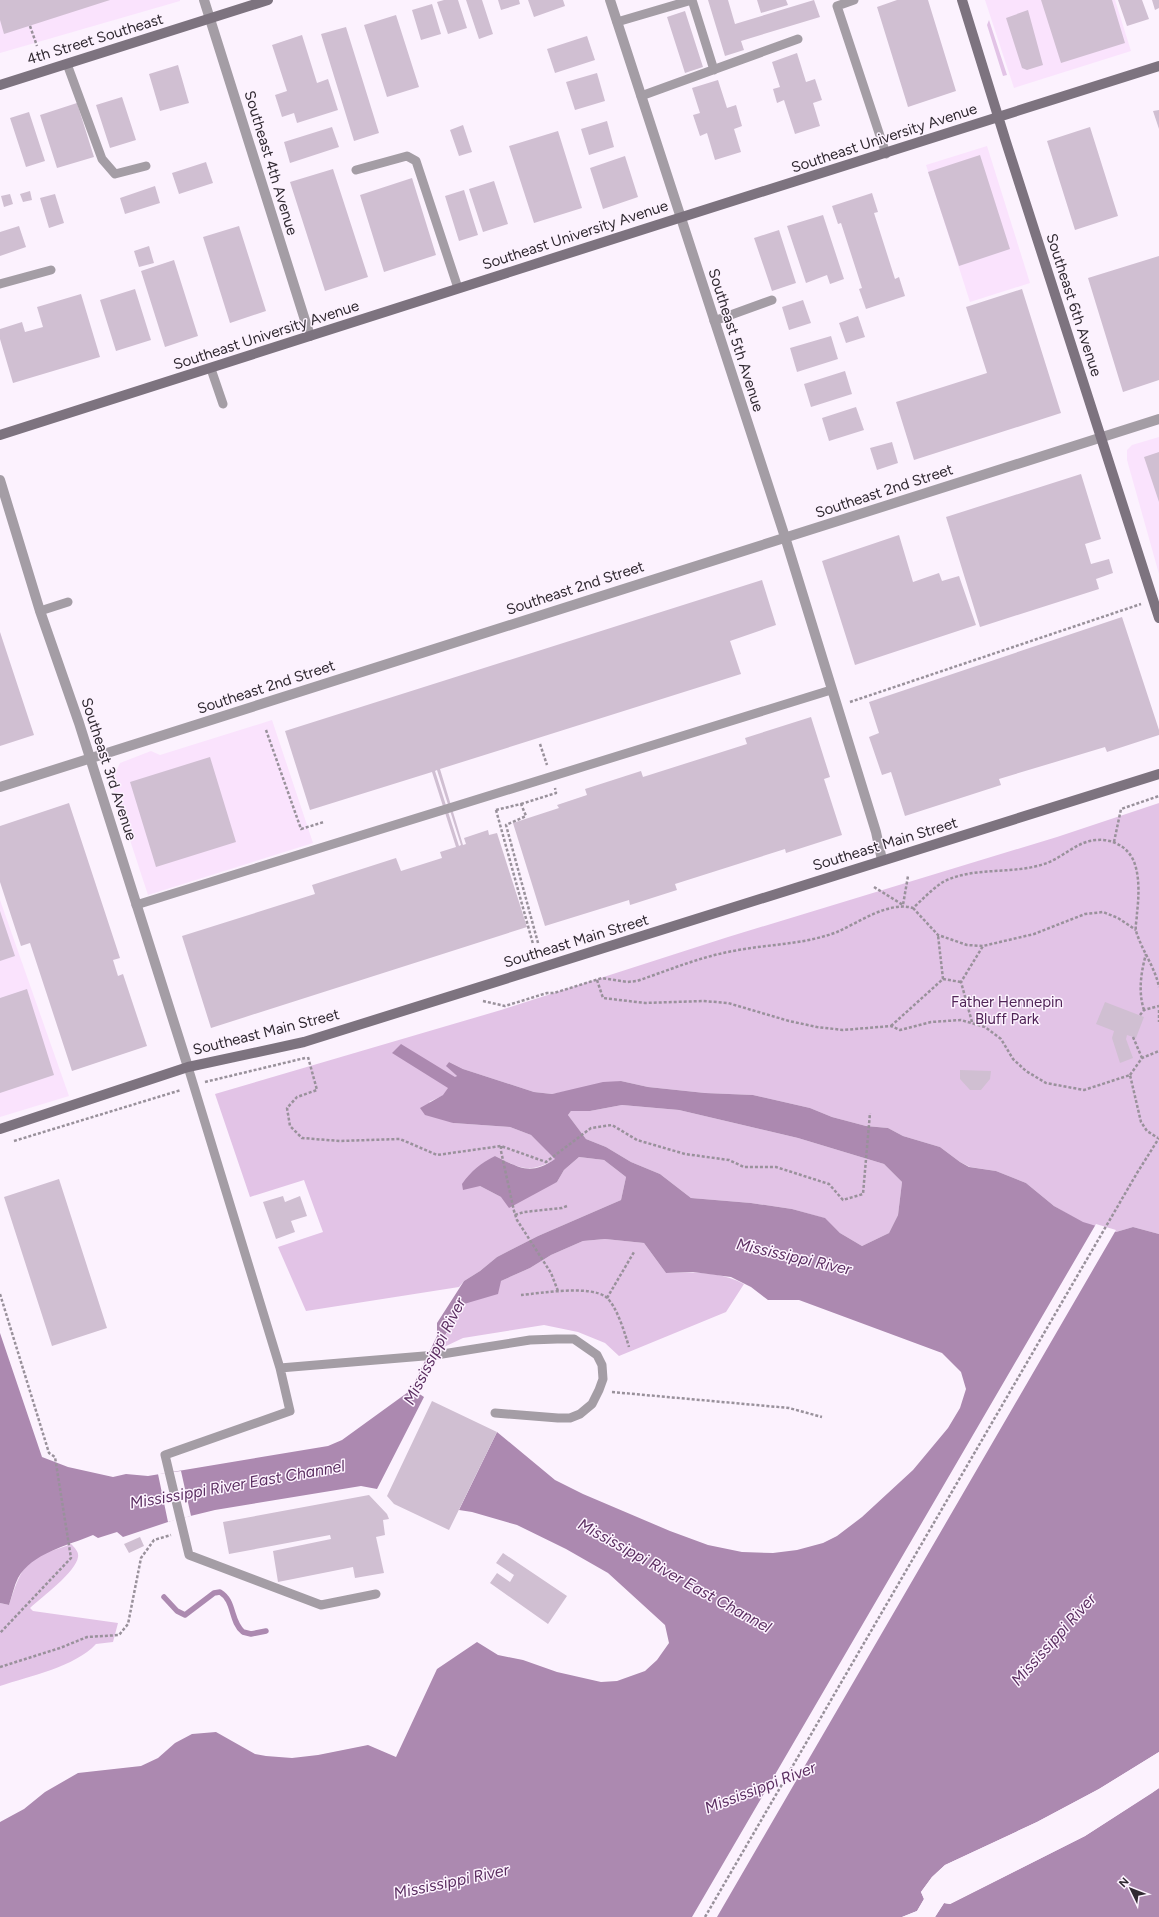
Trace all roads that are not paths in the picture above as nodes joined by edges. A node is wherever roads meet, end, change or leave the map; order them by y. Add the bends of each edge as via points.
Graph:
1 (204, 0) edge
2 (268, 0) edge
3 (610, 0) edge
4 (854, 0) edge
5 (962, 0) edge
6 (210, 18) junction
7 (617, 22) junction
8 (798, 39) dead end
9 (67, 64) junction
10 (1159, 66) edge
11 (714, 70) junction
12 (0, 85) edge
13 (641, 96) junction
14 (998, 117) junction
15 (886, 154) junction
16 (146, 166) dead end
17 (356, 170) dead end
18 (680, 217) junction
19 (51, 270) dead end
20 (0, 284) edge
21 (458, 288) junction
22 (772, 300) dead end
23 (714, 321) junction
24 (310, 336) junction
25 (211, 368) junction
26 (223, 404) dead end
27 (1159, 419) edge
28 (0, 435) edge
29 (1101, 437) junction
30 (0, 480) edge
31 (785, 537) junction
32 (1156, 599) edge
33 (68, 602) dead end
34 (40, 611) junction
35 (1159, 618) edge
36 (831, 690) junction
37 (90, 759) junction
38 (1159, 774) edge
39 (0, 787) edge
40 (882, 860) junction
41 (136, 905) junction
42 (188, 1067) junction
43 (0, 1129) edge
44 (280, 1368) junction
45 (494, 1413) dead end
46 (376, 1594) dead end

1 - 6 street, Southeast 4th Avenue
2 - 6 street, 4th Street Southeast
3 - 7 street, Southeast 5th Avenue
4 - 15 lane via 837,6
5 - 14 street, Southeast 6th Avenue
6 - 9 street, 4th Street Southeast
6 - 24 street, Southeast 4th Avenue
7 - 11 lane via 692,0
7 - 13 street, Southeast 5th Avenue
8 - 11 lane
9 - 12 street, 4th Street Southeast
9 - 16 lane via 102,159 115,174
10 - 14 street, Southeast University Avenue
11 - 13 lane
13 - 18 street, Southeast 5th Avenue
14 - 15 street, Southeast University Avenue
14 - 29 street, Southeast 6th Avenue
15 - 18 street, Southeast University Avenue
17 - 21 lane via 407,156 416,161
18 - 21 street, Southeast University Avenue
18 - 23 street, Southeast 5th Avenue
19 - 20 lane
21 - 24 street, Southeast University Avenue
22 - 23 lane
23 - 31 street, Southeast 5th Avenue
24 - 25 street, Southeast University Avenue
25 - 26 lane
25 - 28 street, Southeast University Avenue
27 - 29 street, Southeast 2nd Street
29 - 31 street, Southeast 2nd Street
29 - 32 street, Southeast 6th Avenue
30 - 34 street, Southeast 3rd Avenue
31 - 36 street, Southeast 5th Avenue
31 - 37 street, Southeast 2nd Street
32 - 35 street, Southeast 6th Avenue
33 - 34 lane
34 - 37 street, Southeast 3rd Avenue
36 - 40 street, Southeast 5th Avenue via 876,832
36 - 41 lane
37 - 39 street, Southeast 2nd Street
37 - 41 street, Southeast 3rd Avenue
38 - 40 street, Southeast Main Street
40 - 42 street, Southeast Main Street via 304,1042
41 - 42 street, Southeast 3rd Avenue
42 - 43 street, Southeast Main Street
42 - 44 lane
44 - 45 lane via 431,1356 530,1340 574,1339 596,1355 602,1365 604,1379 592,1404 580,1414 570,1418 558,1418
44 - 46 lane via 290,1411 165,1455 189,1555 321,1605

